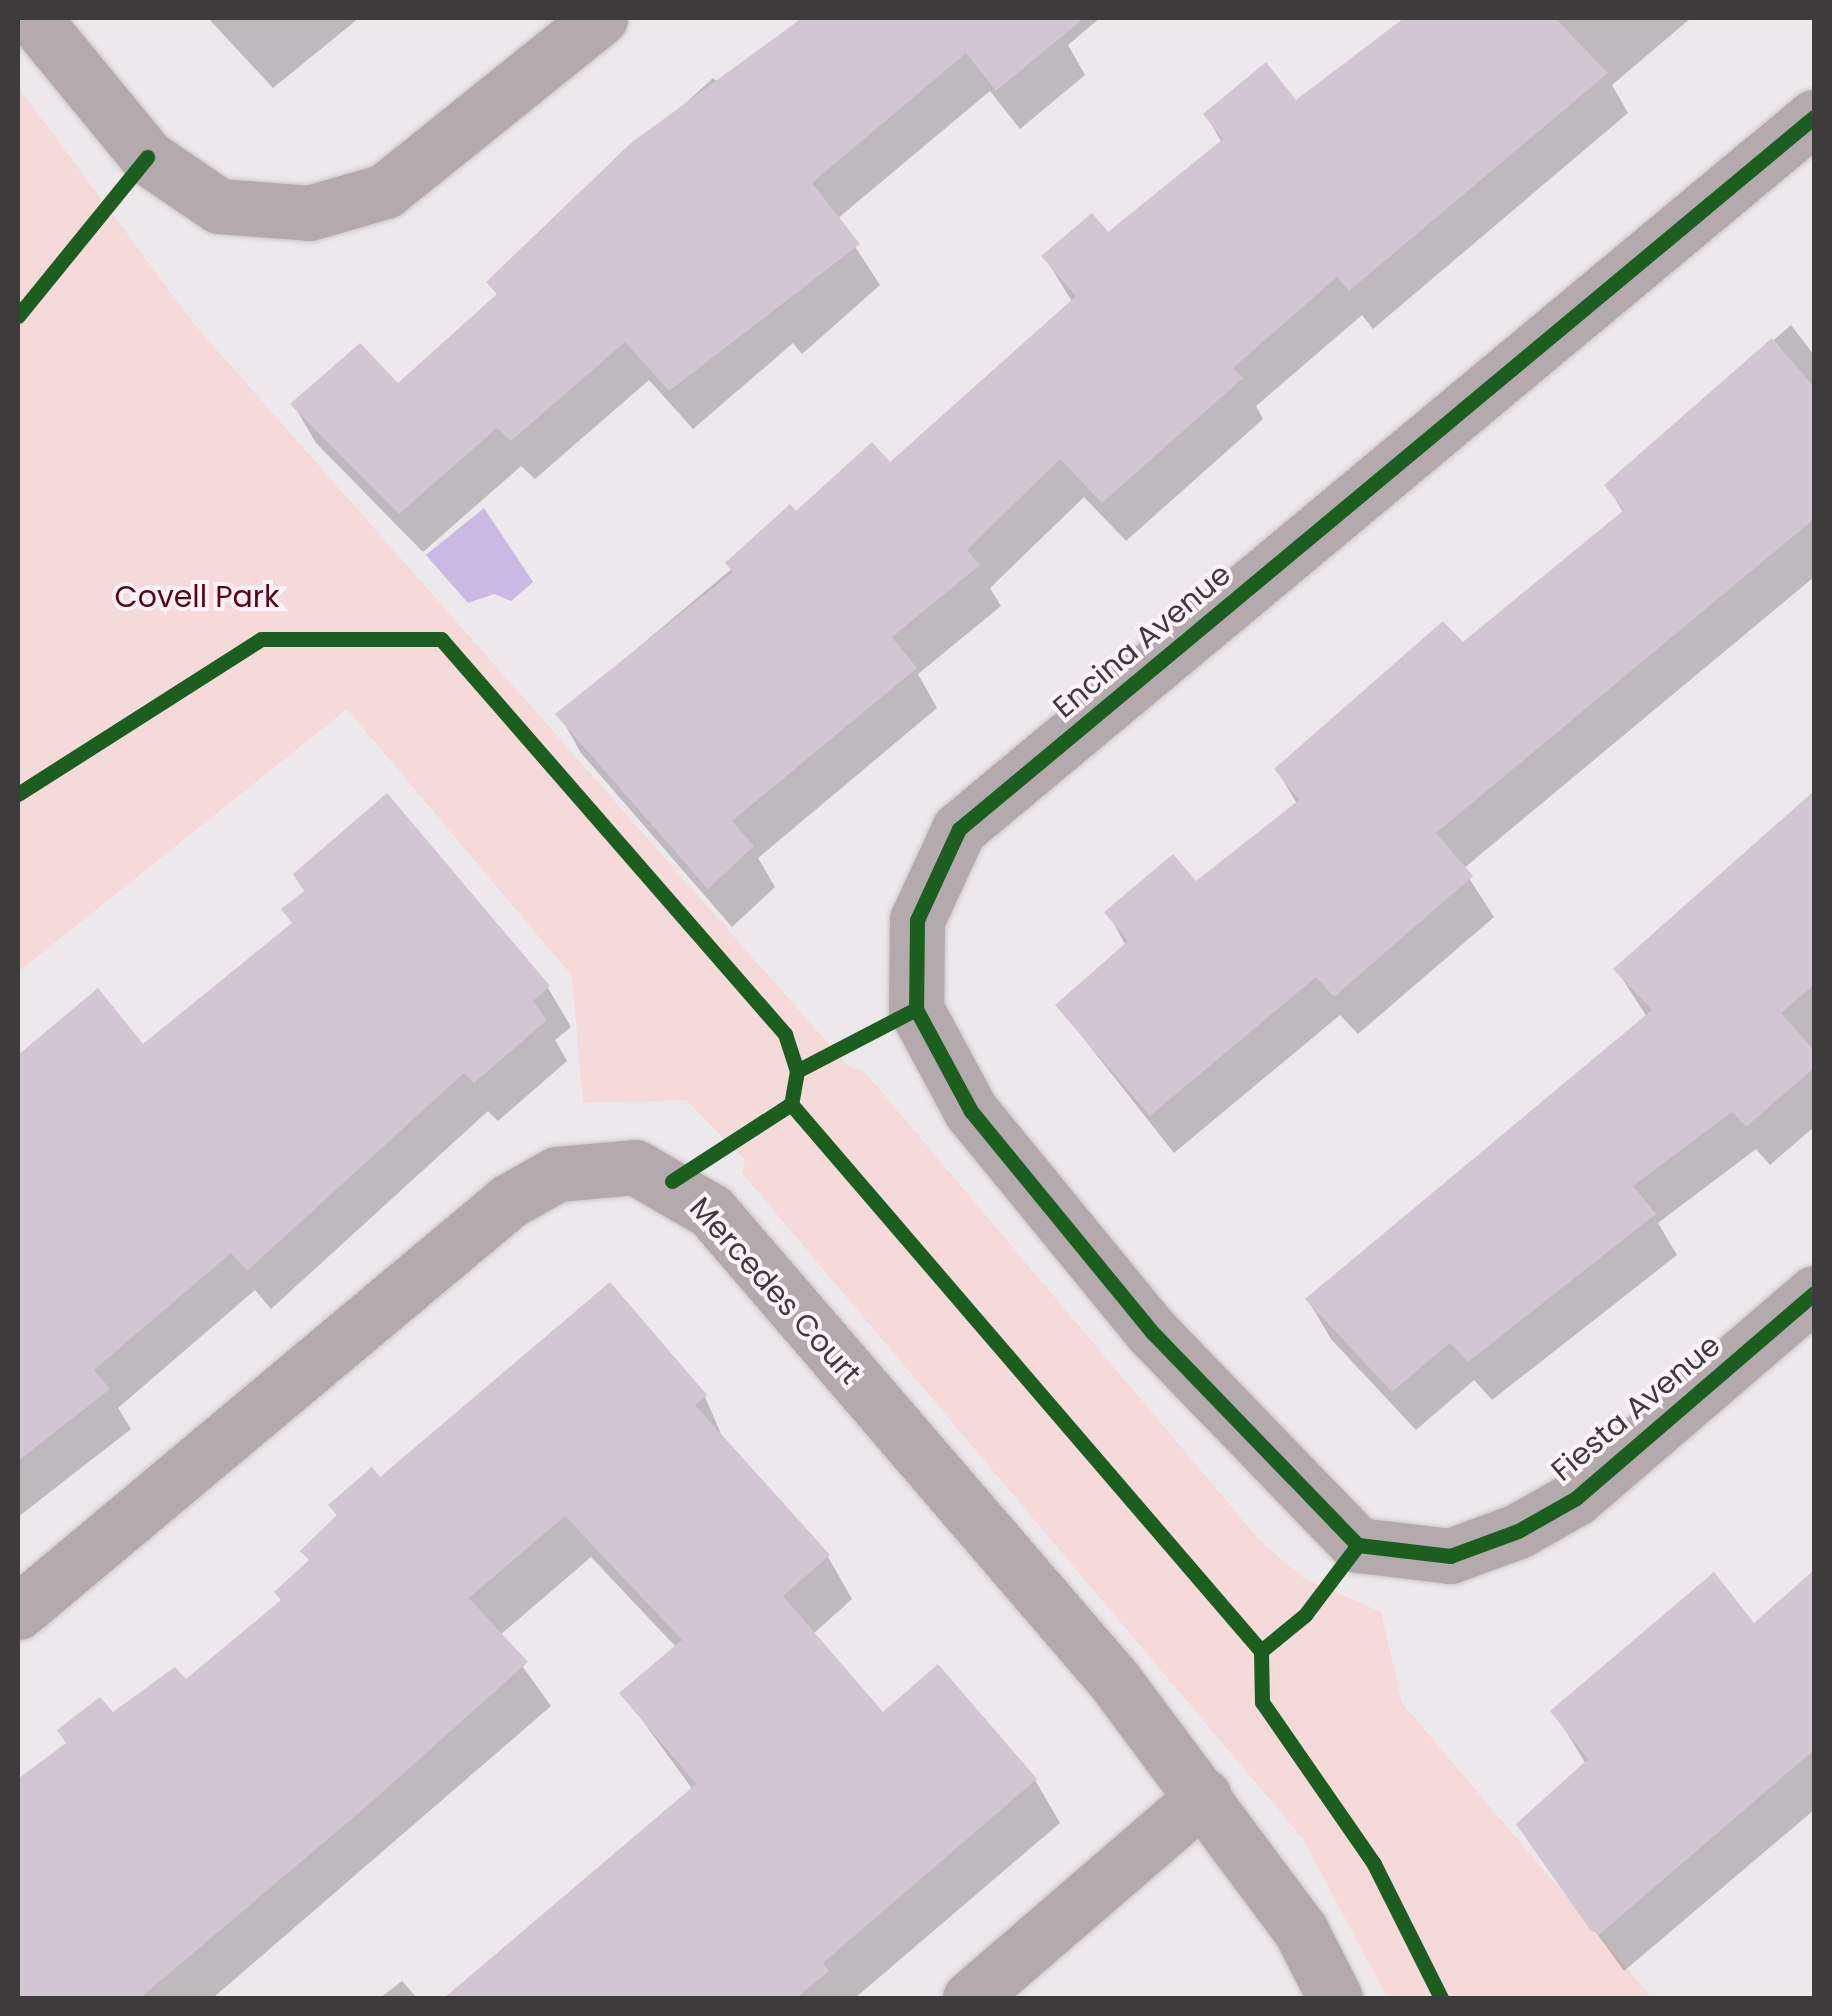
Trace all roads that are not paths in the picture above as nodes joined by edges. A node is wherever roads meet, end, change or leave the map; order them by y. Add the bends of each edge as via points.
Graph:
1 (33, 18) edge
2 (600, 18) edge
3 (1814, 118) edge
4 (1814, 1293) edge
5 (1152, 1332) joint
6 (18, 1612) edge
7 (1204, 1796) junction
8 (970, 1998) edge
9 (1335, 1998) edge

1 - 2 street via 147,156 219,206 309,214 386,190
3 - 5 street, Encina Avenue via 959,829 917,920 916,1008 971,1111
4 - 5 street, Fiesta Avenue via 1576,1498 1450,1556 1358,1544
6 - 7 street, Mercedes Court via 508,1201 557,1174 635,1167 711,1211
7 - 8 street
7 - 9 street, Mercedes Court via 1301,1931

